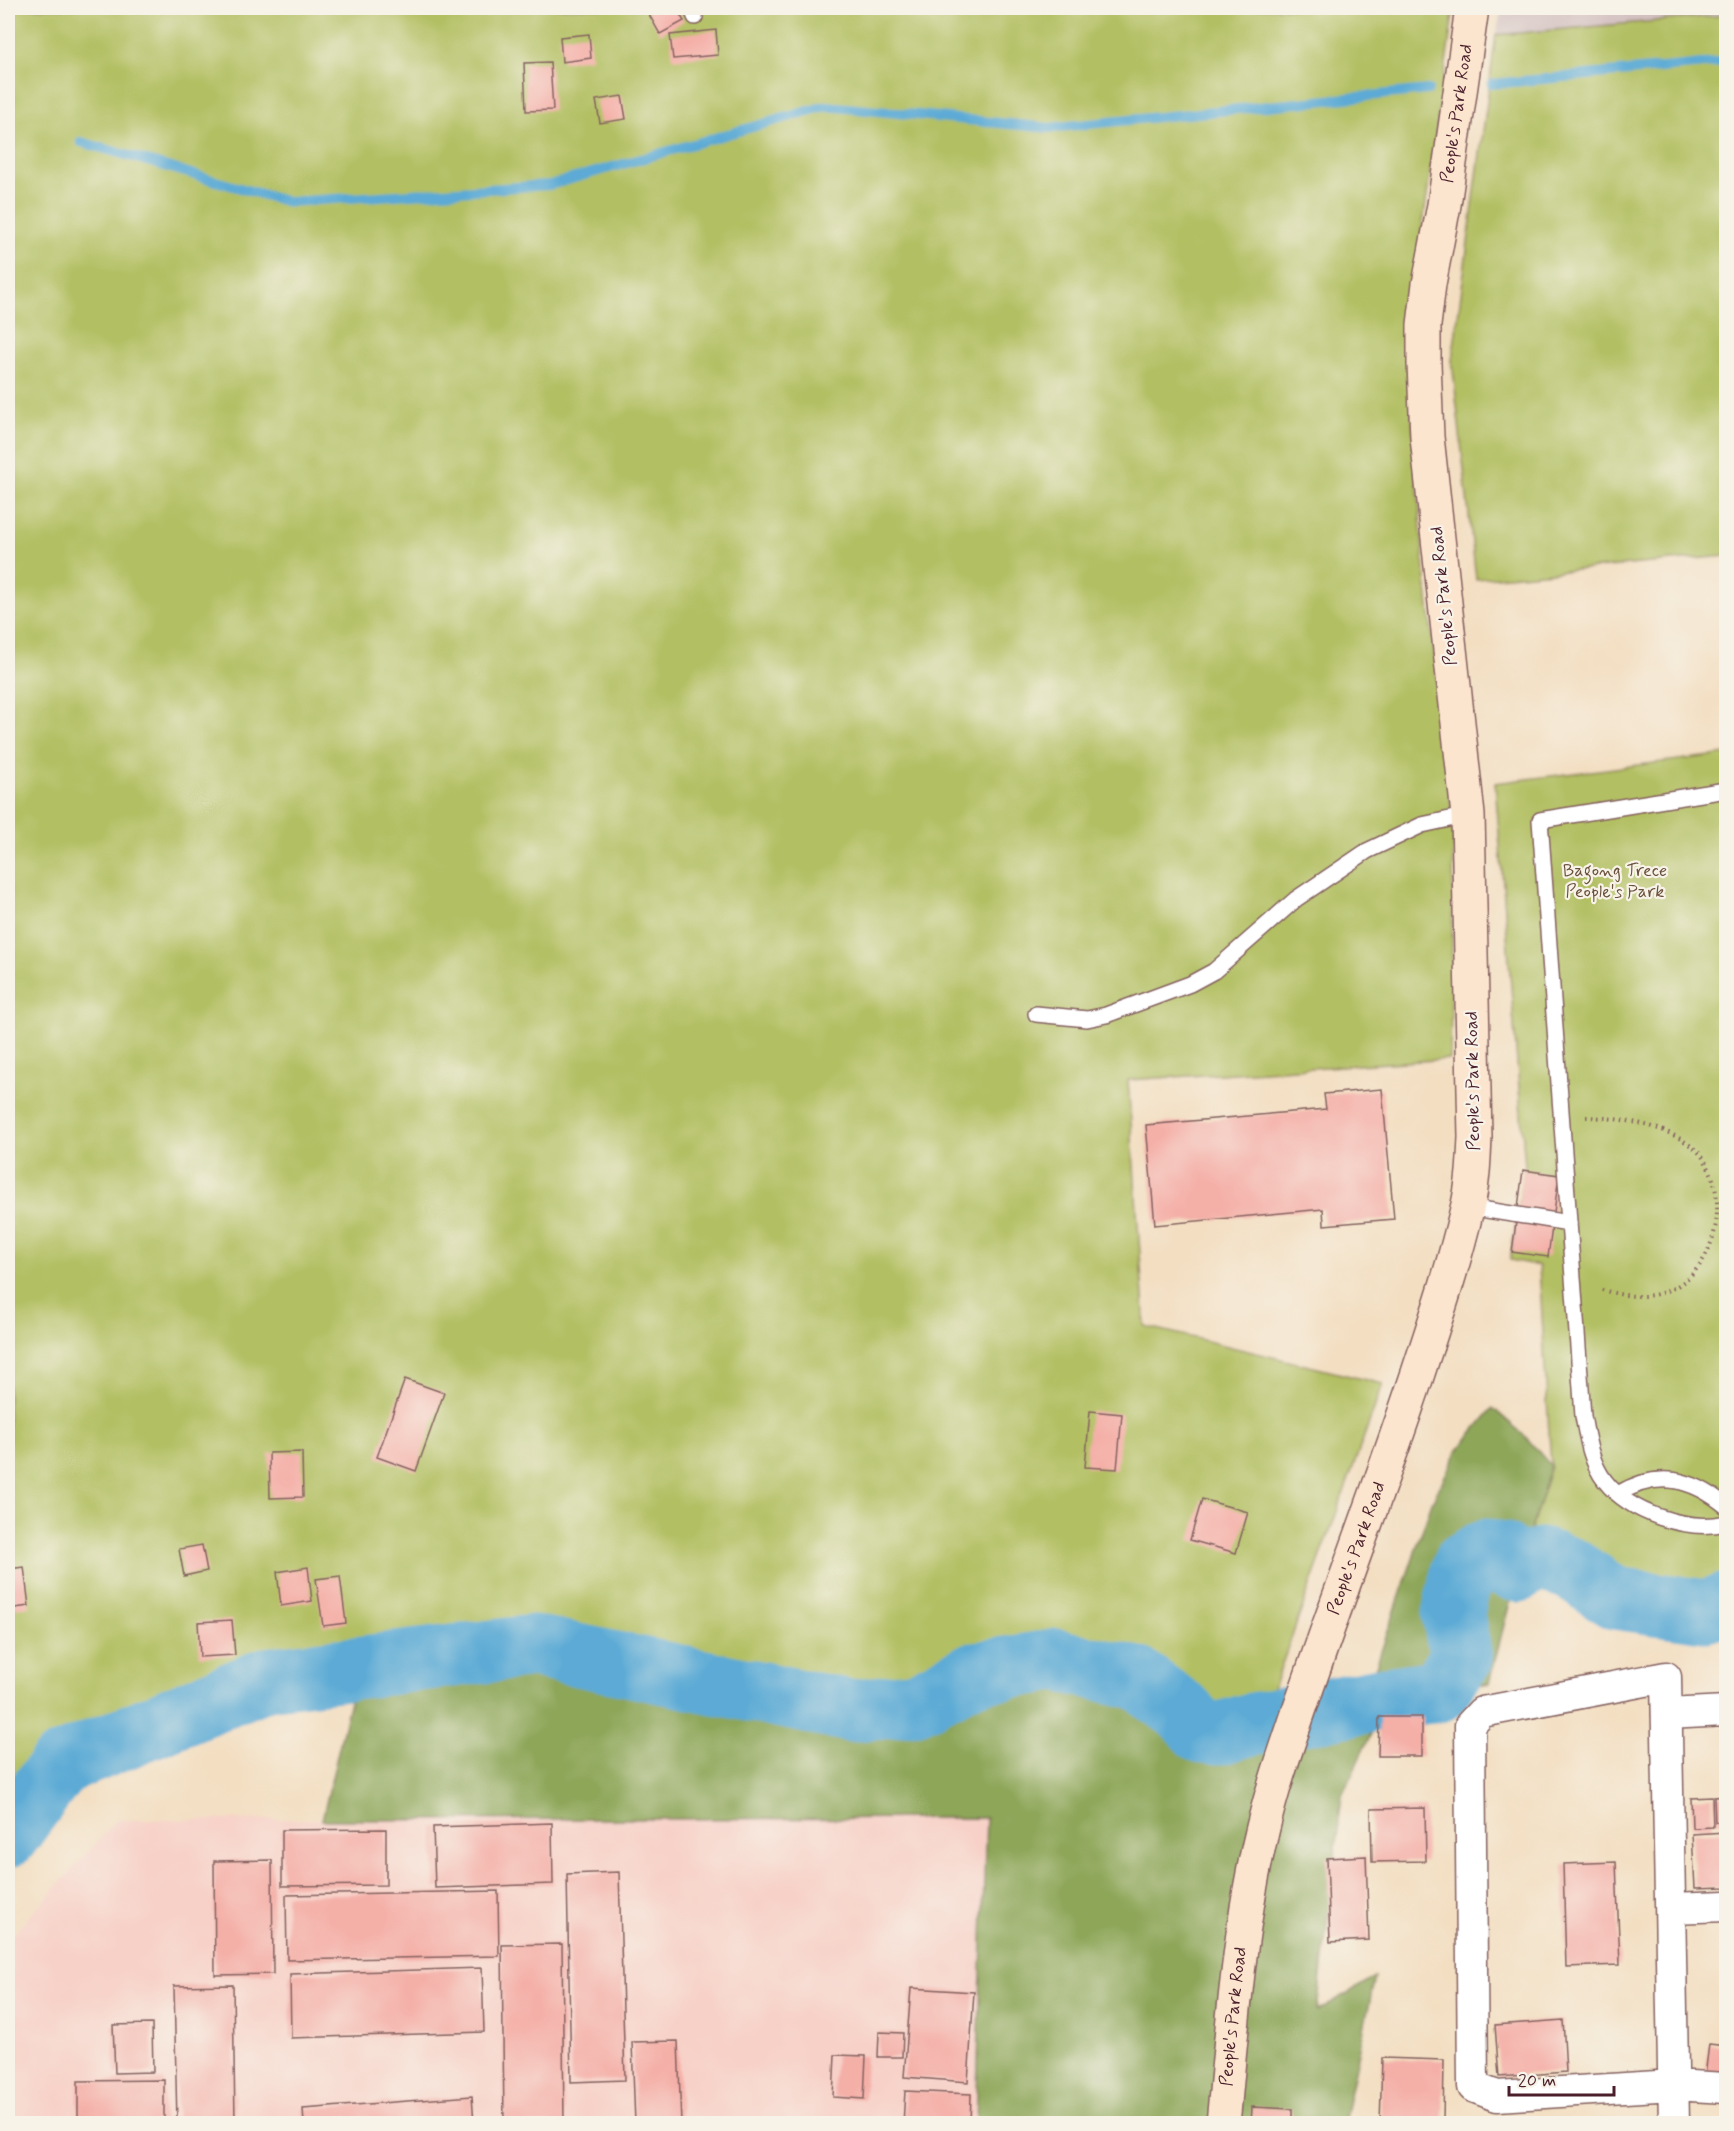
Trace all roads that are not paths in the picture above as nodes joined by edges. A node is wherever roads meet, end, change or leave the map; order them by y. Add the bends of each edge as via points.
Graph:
1 (1472, 8) edge
2 (1726, 790) edge
3 (1468, 815) junction
4 (1036, 1014) dead end
5 (1468, 1207) junction
6 (1569, 1223) junction
7 (1618, 1494) junction
8 (1726, 1506) edge
9 (1726, 1523) edge
10 (1726, 1712) edge
11 (1667, 1714) junction
12 (1726, 1906) edge
13 (1671, 1908) junction
14 (1673, 2085) junction
15 (1726, 2088) edge
16 (1223, 2124) edge
17 (1674, 2124) edge

1 - 3 street, People's Park Road via 1424,325 1427,437
2 - 6 lane via 1540,820
3 - 4 lane via 1422,825 1366,851 1296,899 1214,971 1190,984 1087,1019
3 - 5 street, People's Park Road via 1475,1137
5 - 6 lane
5 - 16 street, People's Park Road via 1400,1428 1265,1819 1246,1915
6 - 7 lane via 1586,1435 1597,1468
7 - 8 lane via 1644,1481 1669,1479 1697,1486
7 - 9 lane via 1674,1522
10 - 11 street
11 - 13 street
11 - 14 street via 1666,1677 1482,1712 1470,1725 1473,2088 1497,2096
12 - 13 street
13 - 14 street
14 - 15 street
14 - 17 street

